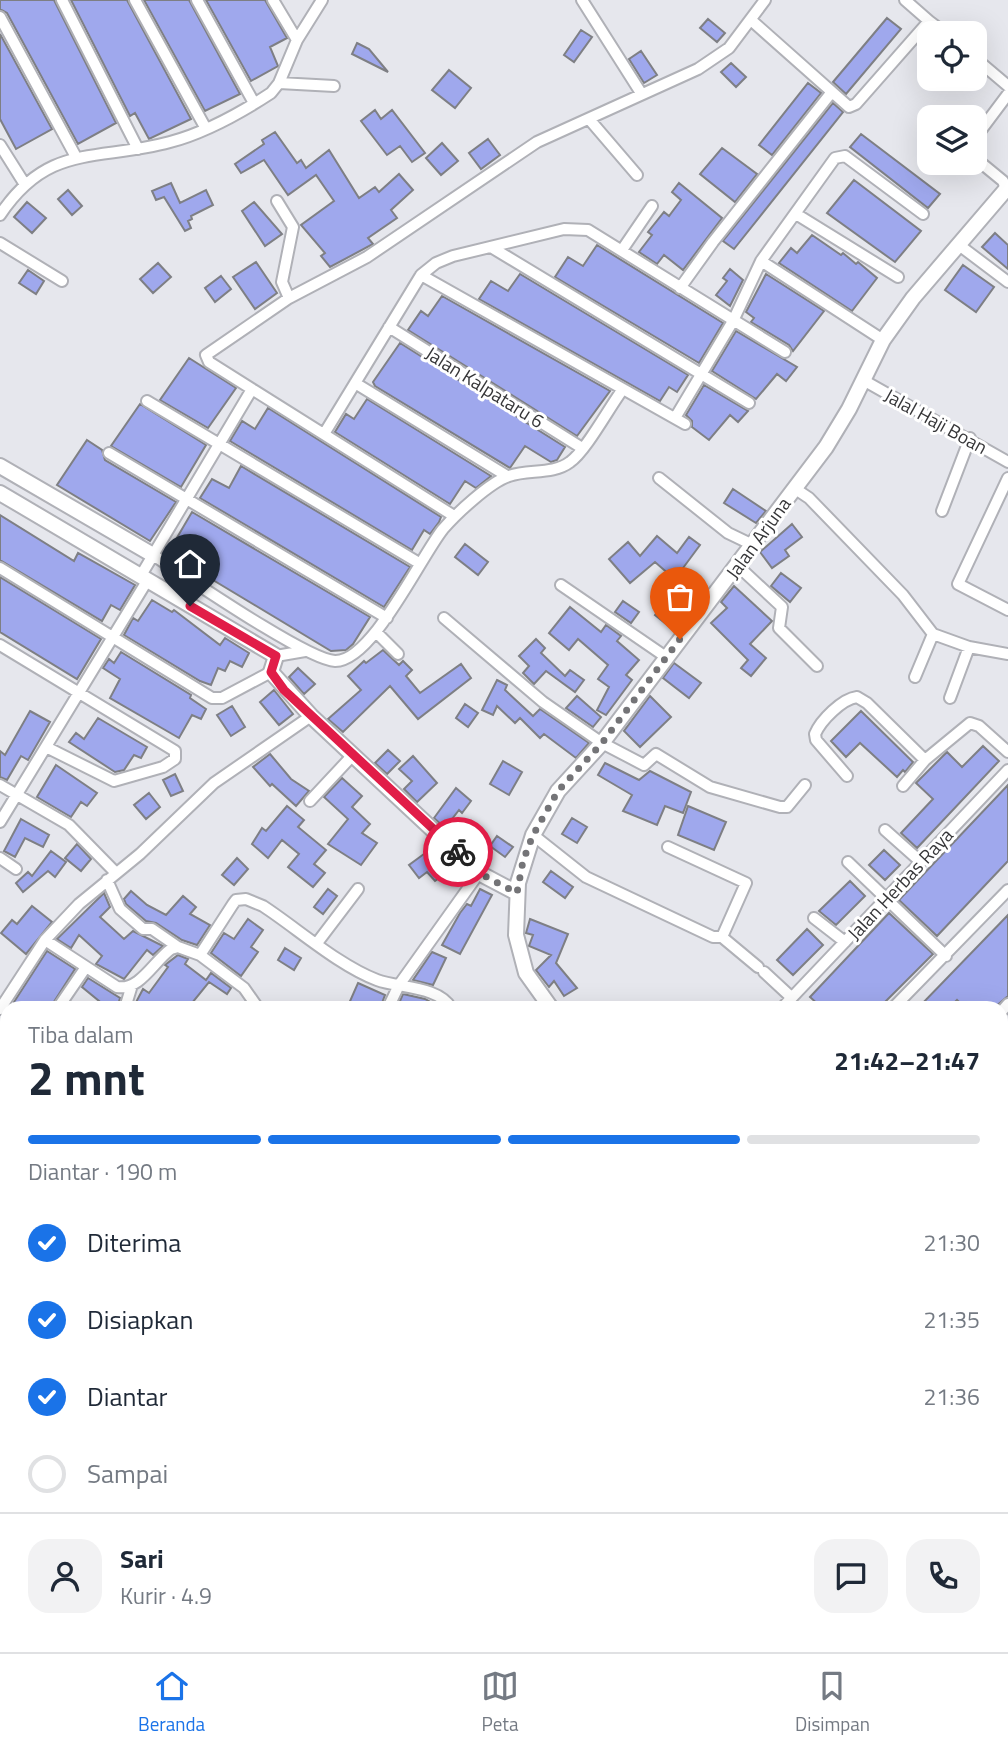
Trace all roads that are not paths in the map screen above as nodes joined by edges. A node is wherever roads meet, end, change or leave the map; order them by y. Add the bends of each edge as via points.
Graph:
1 (61, 0) edge
2 (135, 0) edge
3 (197, 0) edge
4 (273, 0) edge
5 (321, 0) edge
6 (582, 0) edge
7 (765, 0) edge
8 (905, 0) edge
9 (0, 17) edge
10 (751, 20) junction
11 (929, 21) edge
12 (917, 35) edge
13 (297, 40) junction
14 (987, 68) edge
15 (279, 83) junction
16 (334, 86) dead end
17 (1008, 86) edge
18 (641, 93) junction
19 (831, 93) junction
20 (1008, 94) edge
21 (254, 103) junction
22 (589, 119) junction
23 (987, 122) edge
24 (205, 127) junction
25 (0, 145) edge
26 (138, 149) junction
27 (76, 158) junction
28 (987, 168) edge
29 (637, 175) dead end
30 (23, 183) junction
31 (1007, 188) edge
32 (277, 201) dead end
33 (652, 206) dead end
34 (796, 214) junction
35 (923, 214) dead end
36 (0, 215) edge
37 (0, 243) edge
38 (959, 245) junction
39 (491, 247) junction
40 (622, 250) junction
41 (761, 261) junction
42 (421, 275) junction
43 (898, 277) dead end
44 (62, 281) dead end
45 (1008, 282) edge
46 (680, 289) junction
47 (289, 298) junction
48 (733, 321) junction
49 (389, 327) junction
50 (883, 341) junction
51 (785, 352) dead end
52 (701, 373) junction
53 (863, 380) junction
54 (355, 383) junction
55 (252, 389) junction
56 (622, 389) junction
57 (147, 401) dead end
58 (749, 403) dead end
59 (324, 434) junction
60 (970, 439) junction
61 (220, 443) junction
62 (582, 447) junction
63 (109, 453) dead end
64 (1008, 462) edge
65 (0, 466) edge
66 (507, 476) junction
67 (659, 478) dead end
68 (1008, 478) edge
69 (794, 488) junction
70 (0, 494) edge
71 (188, 500) junction
72 (943, 511) dead end
73 (454, 516) junction
74 (755, 546) junction
75 (153, 555) junction
76 (419, 564) junction
77 (738, 566) junction
78 (0, 569) edge
79 (144, 579) junction
80 (561, 585) dead end
81 (1008, 610) edge
82 (387, 618) junction
83 (444, 618) dead end
84 (377, 633) junction
85 (933, 634) junction
86 (111, 637) junction
87 (0, 645) edge
88 (969, 647) junction
89 (305, 650) junction
90 (398, 654) dead end
91 (1008, 654) edge
92 (276, 656) junction
93 (666, 657) junction
94 (817, 666) dead end
95 (271, 672) junction
96 (915, 677) dead end
97 (78, 692) junction
98 (950, 698) dead end
99 (311, 716) junction
100 (602, 743) junction
101 (46, 747) junction
102 (1008, 752) edge
103 (352, 756) junction
104 (925, 760) junction
105 (1008, 770) edge
106 (847, 776) dead end
107 (0, 785) edge
108 (805, 785) dead end
109 (903, 786) dead end
110 (16, 795) junction
111 (310, 801) dead end
112 (0, 822) edge
113 (885, 830) dead end
114 (533, 835) junction
115 (668, 847) dead end
116 (0, 858) edge
117 (848, 862) dead end
118 (921, 862) junction
119 (16, 869) dead end
120 (479, 873) junction
121 (112, 876) junction
122 (513, 887) junction
123 (358, 889) dead end
124 (1008, 890) edge
125 (887, 899) junction
126 (814, 919) dead end
127 (722, 937) junction
128 (45, 940) junction
129 (845, 942) junction
130 (317, 943) junction
131 (178, 947) junction
132 (200, 955) junction
133 (946, 956) junction
134 (86, 967) junction
135 (132, 985) junction
136 (399, 985) junction
137 (791, 997) junction
138 (5, 1001) edge
139 (63, 1001) edge
140 (127, 1001) edge
141 (253, 1001) edge
142 (391, 1001) edge
143 (447, 1001) edge
144 (545, 1001) edge
145 (788, 1001) edge
146 (900, 1001) edge

1 - 26 street
2 - 24 street
3 - 21 street
4 - 13 street
5 - 13 street
6 - 18 street
7 - 10 street
8 - 11 street
9 - 27 street
10 - 18 street via 729,48 698,69
10 - 19 street
12 - 19 street via 853,107
13 - 15 street
14 - 17 street
15 - 16 street
15 - 21 street
18 - 22 street
19 - 46 street
20 - 23 street
21 - 24 street
22 - 29 street
22 - 47 street via 537,142 367,257
24 - 26 street via 172,142
25 - 30 street
26 - 27 street
27 - 30 street
28 - 31 street
30 - 36 street
31 - 38 street, Jalan Arjuna
32 - 47 street via 293,227 282,282
33 - 40 street
34 - 35 street via 835,158 845,156
34 - 41 street
34 - 43 street
37 - 44 street
38 - 45 street
38 - 50 street, Jalan Arjuna
39 - 40 street via 571,228 588,230
39 - 42 street via 436,263
39 - 52 street
40 - 46 street
41 - 48 street
41 - 50 street
42 - 49 street
42 - 56 street
46 - 48 street
47 - 55 street via 206,355 209,362
48 - 51 street
48 - 52 street
49 - 54 street
49 - 62 street, Jalan Kalpataru 6
50 - 53 street, Jalan Arjuna
52 - 56 street via 680,421
52 - 58 street
53 - 60 street, Jalal Haji Boan
53 - 69 street, Jalan Arjuna via 826,447
54 - 59 street
54 - 66 street
55 - 59 street
55 - 61 street
56 - 62 street
57 - 61 street
59 - 73 street
60 - 64 street, Jalal Haji Boan
60 - 72 street
61 - 71 street
61 - 76 street
62 - 66 street via 571,462 559,467
63 - 71 street
65 - 75 street
66 - 73 street
67 - 74 street via 728,533
68 - 81 street via 958,584
69 - 74 street, Jalan Arjuna
69 - 85 street via 903,595
70 - 79 street
71 - 75 street
71 - 82 street
73 - 76 street
74 - 77 street, Jalan Arjuna
75 - 79 street
75 - 89 street
76 - 82 street
77 - 93 street, Jalan Arjuna
77 - 94 street via 782,607 779,628
78 - 86 street
79 - 86 street
79 - 92 street
80 - 93 street
82 - 84 street
83 - 100 street via 543,702
84 - 89 street via 341,660
84 - 90 street
85 - 88 street
85 - 96 street
86 - 95 street via 212,698 222,698
86 - 97 street
87 - 97 street
88 - 91 street
88 - 98 street
89 - 92 street
92 - 95 street
93 - 100 street, Jalan Arjuna
95 - 99 street
97 - 101 street
97 - 101 street via 175,751 175,759 163,767 112,781
99 - 103 street
99 - 121 street via 214,783
100 - 108 street via 644,765 656,754 710,787 780,807 787,807
100 - 114 street, Jalan Arjuna via 558,791
101 - 110 street
102 - 104 street via 970,723
103 - 111 street
103 - 120 street
104 - 106 street via 867,703 850,698 815,734
104 - 109 street
105 - 118 street, Jalan Herbas Raya
107 - 110 street
110 - 112 street
110 - 121 street via 69,825
113 - 118 street
114 - 122 street, Jalan Arjuna
114 - 127 street via 586,877 713,937
115 - 127 street via 746,883
116 - 119 street
117 - 125 street
118 - 125 street, Jalan Herbas Raya
120 - 122 street
120 - 136 street
121 - 128 street
121 - 131 street via 120,909 143,929 152,929
122 - 144 street, Jalan Arjuna via 520,957
123 - 130 street
124 - 133 street
125 - 129 street, Jalan Herbas Raya
125 - 133 street
126 - 129 street
127 - 137 street
128 - 134 street
128 - 138 street
129 - 137 street, Jalan Herbas Raya
130 - 132 street via 263,906 241,898
130 - 136 street via 370,977
131 - 132 street
131 - 135 street via 164,953
132 - 141 street via 244,988
133 - 146 street
134 - 135 street via 117,987
134 - 139 street
135 - 140 street
136 - 142 street
136 - 143 street
137 - 145 street, Jalan Herbas Raya

